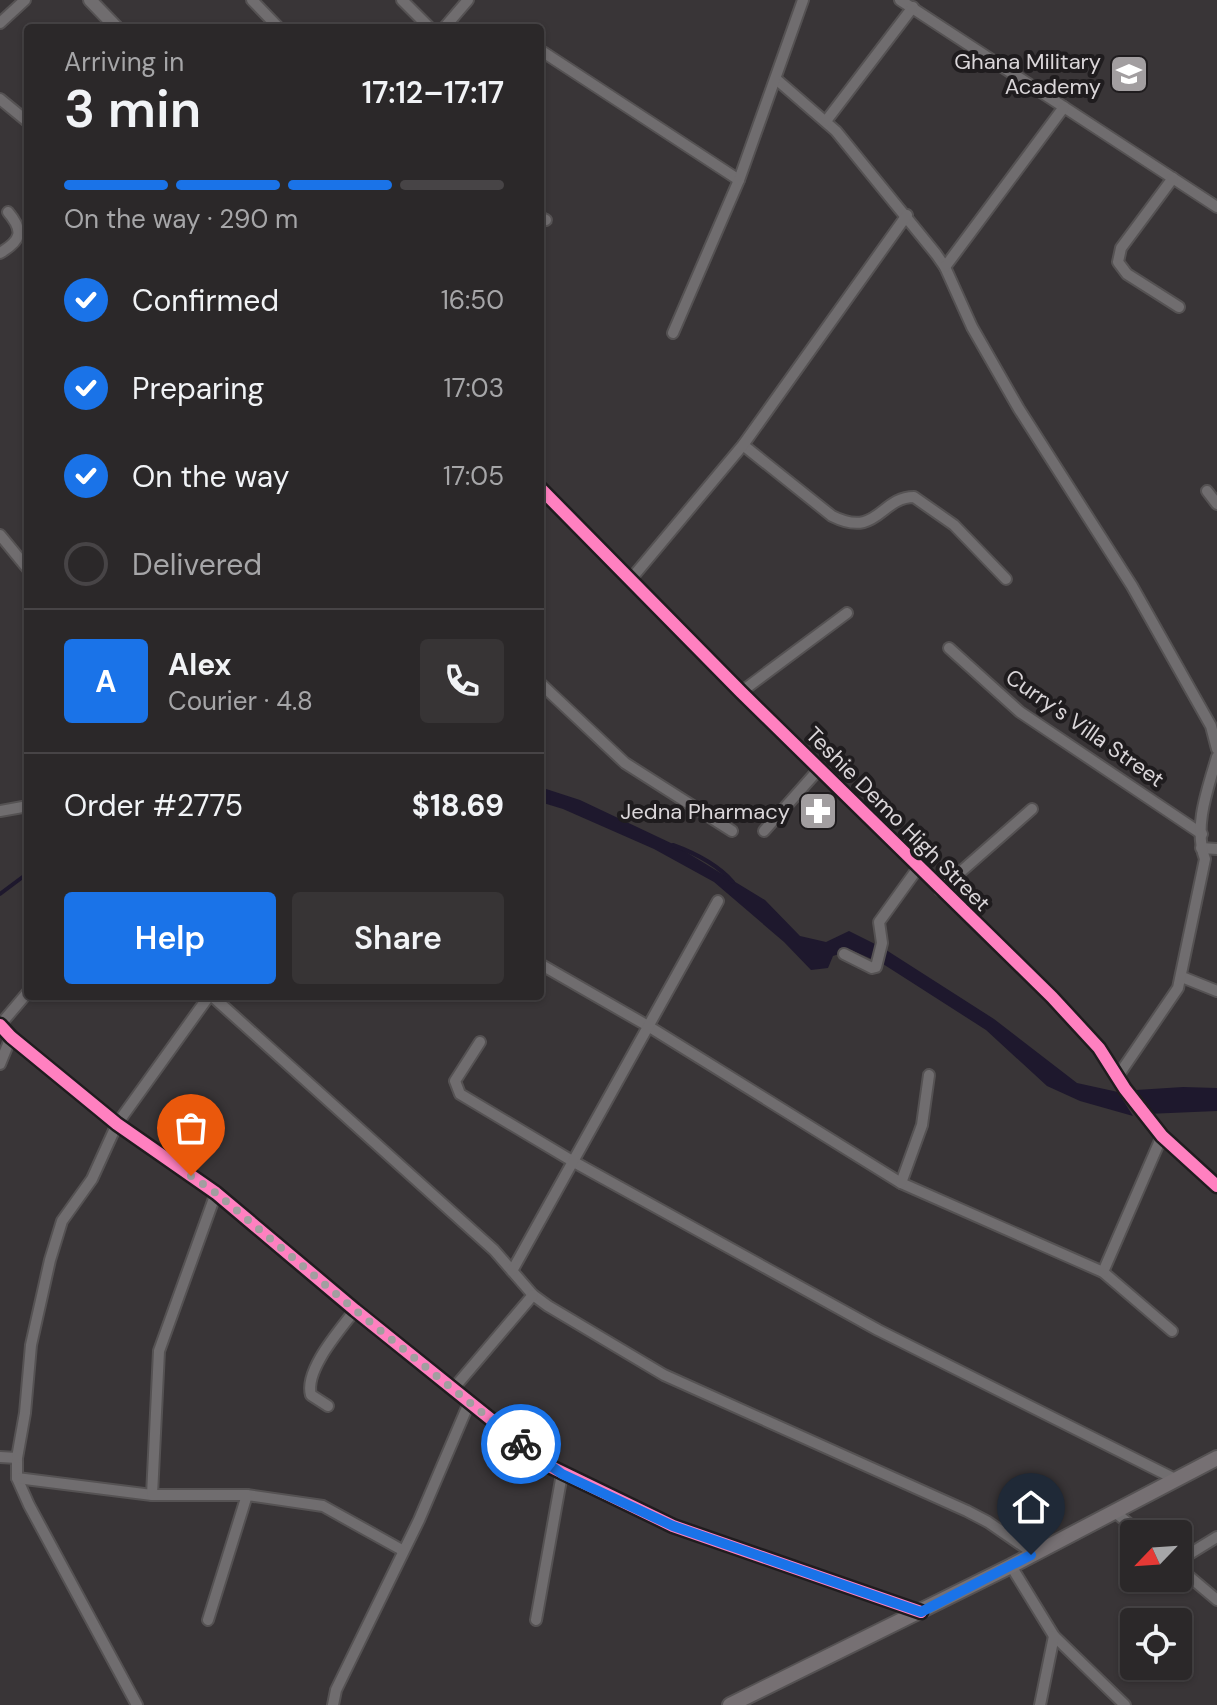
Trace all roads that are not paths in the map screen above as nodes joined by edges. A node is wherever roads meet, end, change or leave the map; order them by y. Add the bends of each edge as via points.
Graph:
1 (25, 0) edge
2 (90, 0) edge
3 (252, 0) edge
4 (402, 0) edge
5 (468, 0) edge
6 (803, 0) edge
7 (900, 0) edge
8 (913, 7) junction
9 (0, 23) edge
10 (113, 24) edge
11 (275, 24) edge
12 (426, 24) edge
13 (447, 24) edge
14 (544, 53) edge
15 (776, 79) junction
16 (0, 99) edge
17 (1064, 107) junction
18 (24, 119) edge
19 (826, 121) junction
20 (1173, 178) junction
21 (739, 180) junction
22 (1217, 207) edge
23 (8, 212) dead end
24 (907, 215) junction
25 (0, 253) edge
26 (945, 267) junction
27 (1179, 307) dead end
28 (673, 333) dead end
29 (743, 445) junction
30 (1207, 491) dead end
31 (544, 492) edge
32 (1217, 504) edge
33 (0, 535) edge
34 (24, 564) edge
35 (631, 579) junction
36 (1006, 579) dead end
37 (847, 613) dead end
38 (949, 648) dead end
39 (544, 687) edge
40 (741, 692) junction
41 (1217, 749) edge
42 (1217, 757) edge
43 (819, 769) junction
44 (24, 807) edge
45 (1032, 809) dead end
46 (0, 811) edge
47 (732, 831) dead end
48 (764, 831) dead end
49 (1202, 834) junction
50 (1201, 848) junction
51 (1217, 849) edge
52 (918, 868) junction
53 (940, 890) junction
54 (718, 901) dead end
55 (844, 954) dead end
56 (544, 966) edge
57 (1182, 977) junction
58 (1217, 991) edge
59 (24, 997) edge
60 (207, 1000) edge
61 (215, 1000) edge
62 (0, 1025) edge
63 (648, 1026) junction
64 (11, 1037) junction
65 (480, 1042) dead end
66 (0, 1064) edge
67 (929, 1075) dead end
68 (1118, 1076) junction
69 (117, 1124) junction
70 (1162, 1136) junction
71 (574, 1162) junction
72 (901, 1183) junction
73 (1217, 1186) edge
74 (216, 1193) junction
75 (512, 1271) junction
76 (1103, 1272) junction
77 (533, 1295) junction
78 (355, 1310) junction
79 (1172, 1331) dead end
80 (454, 1388) junction
81 (469, 1403) junction
82 (328, 1406) dead end
83 (0, 1457) edge
84 (17, 1458) junction
85 (1217, 1458) edge
86 (562, 1474) junction
87 (17, 1478) junction
88 (1177, 1480) junction
89 (152, 1495) junction
90 (247, 1495) junction
91 (1115, 1512) junction
92 (1124, 1520) edge
93 (1217, 1537) edge
94 (402, 1550) junction
95 (1192, 1554) edge
96 (1031, 1555) junction
97 (1011, 1566) junction
98 (1192, 1577) edge
99 (1217, 1600) edge
100 (921, 1612) junction
101 (208, 1620) dead end
102 (536, 1620) dead end
103 (1054, 1636) junction
104 (137, 1705) edge
105 (333, 1705) edge
106 (730, 1705) edge
107 (1040, 1705) edge
108 (1125, 1705) edge

1 - 9 street
2 - 10 street
3 - 11 street
4 - 12 street
5 - 13 street
6 - 15 street
7 - 8 street
8 - 17 street
8 - 19 street
14 - 21 street
15 - 19 street
15 - 21 street
16 - 18 street
17 - 20 street
17 - 26 street
19 - 24 street
20 - 22 street
20 - 27 street via 1121,248 1118,262 1127,274
21 - 28 street
23 - 25 street via 20,231
24 - 26 street
24 - 29 street
26 - 41 street via 1019,409 1132,586 1211,726
29 - 35 street
29 - 36 street via 845,522 858,524 914,497 954,525
30 - 32 street
31 - 35 street, Teshie Demo High Street
33 - 34 street
35 - 40 street, Teshie Demo High Street
37 - 40 street
38 - 49 street, Curry's Villa Street via 1020,712
39 - 47 street via 625,763
40 - 43 street, Teshie Demo High Street
42 - 49 street
43 - 48 street
43 - 52 street, Teshie Demo High Street
44 - 46 street
45 - 53 street
49 - 50 street
50 - 51 street
50 - 57 street via 1205,859
52 - 53 street, Teshie Demo High Street
52 - 55 street via 879,922 878,963 872,968
53 - 68 street, Teshie Demo High Street via 1052,997
54 - 63 street
56 - 63 street
57 - 58 street
57 - 68 street
59 - 62 street
60 - 69 street
61 - 75 street via 353,1120
62 - 64 street
63 - 71 street
63 - 72 street
64 - 66 street
64 - 69 street
65 - 71 street via 455,1081 456,1091
67 - 72 street via 922,1125
68 - 70 street, Teshie Demo High Street
69 - 74 street
69 - 84 street via 92,1179 66,1212 50,1260 31,1345
70 - 73 street, Teshie Demo High Street
70 - 76 street
71 - 75 street
71 - 88 street via 878,1330
72 - 76 street
74 - 78 street
74 - 89 street via 159,1351
75 - 77 street
76 - 79 street
77 - 80 street
77 - 96 street via 664,1375 967,1511
78 - 80 street
78 - 82 street via 313,1372 311,1395
80 - 81 street
81 - 86 street
81 - 94 street
83 - 84 street
84 - 87 street
85 - 88 main road
86 - 100 street via 673,1526
86 - 102 street
87 - 89 street
87 - 104 street
88 - 91 main road
89 - 90 street
90 - 94 street via 323,1506
90 - 101 street
91 - 92 street
91 - 96 main road
93 - 95 street
94 - 105 street
96 - 97 main road
97 - 100 main road
97 - 103 street
98 - 99 street
100 - 106 main road
103 - 107 street
103 - 108 street

